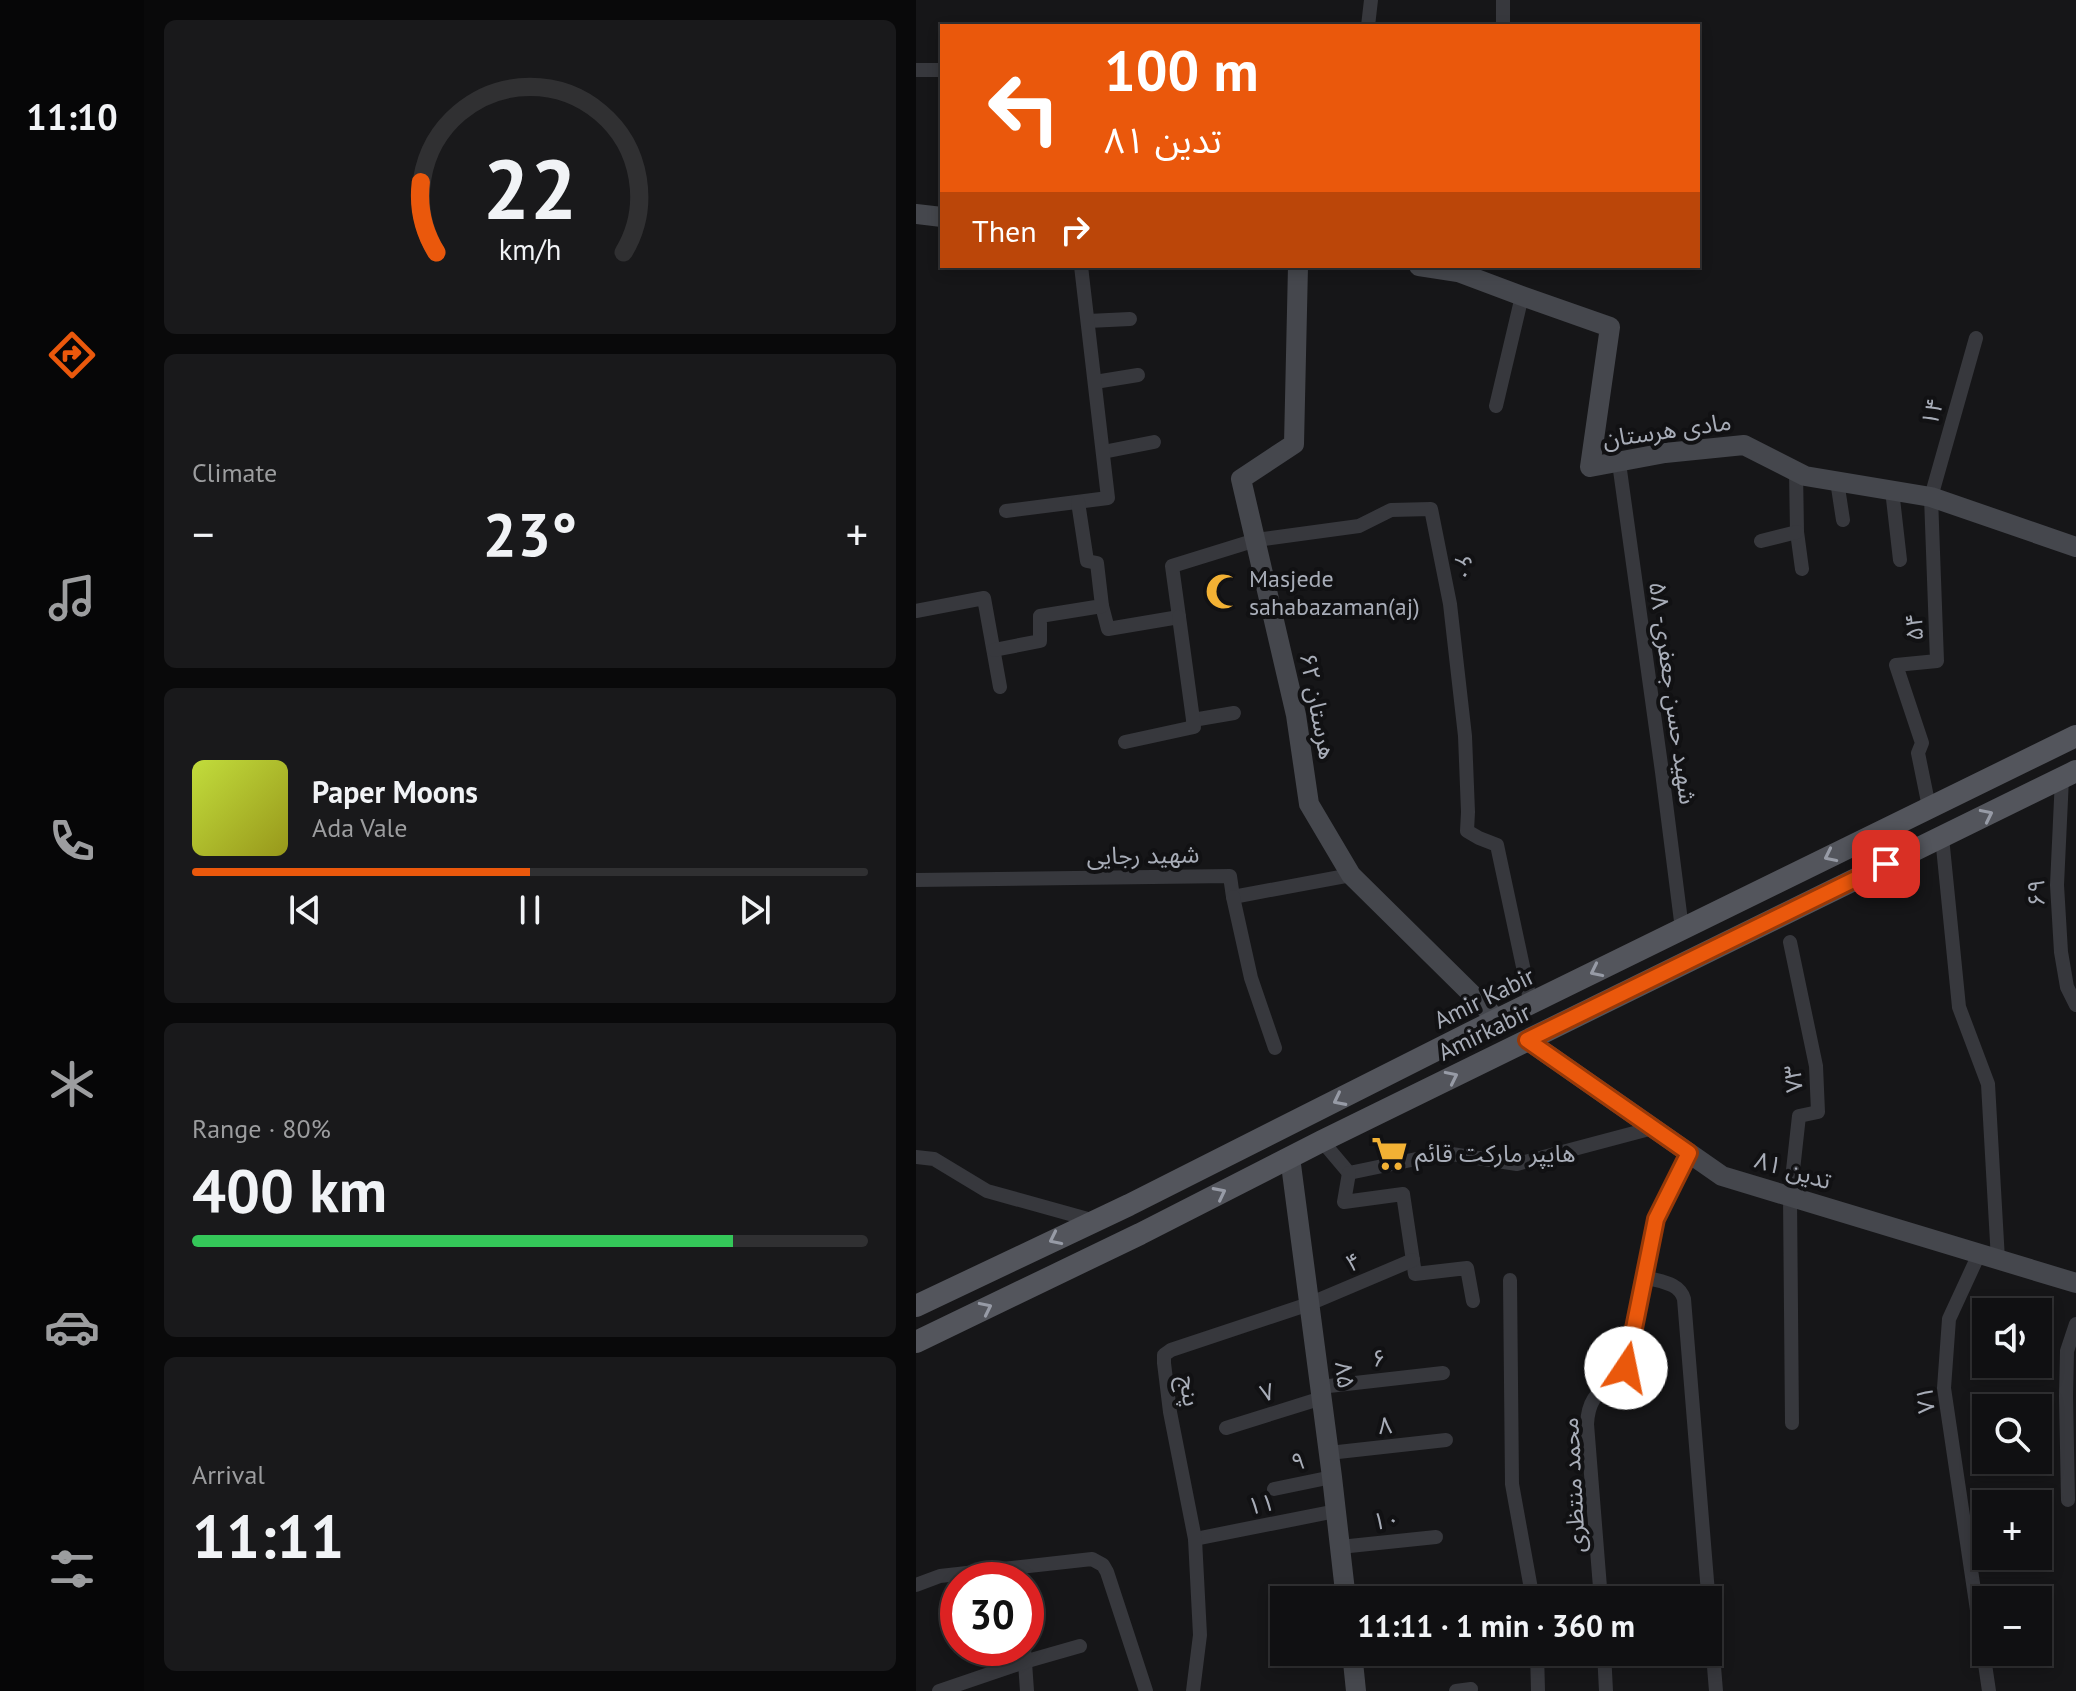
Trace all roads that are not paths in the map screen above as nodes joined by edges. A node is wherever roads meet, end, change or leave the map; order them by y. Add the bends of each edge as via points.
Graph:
1 (1371, 0) edge
2 (1503, 0) edge
3 (1368, 24) edge
4 (1503, 24) edge
5 (916, 70) edge
6 (940, 70) edge
7 (916, 214) edge
8 (940, 217) edge
9 (1081, 268) edge
10 (1298, 268) edge
11 (1432, 268) edge
12 (1522, 296) junction
13 (1130, 319) dead end
14 (1088, 321) junction
15 (1976, 338) dead end
16 (1138, 375) dead end
17 (1095, 382) junction
18 (1496, 406) dead end
19 (1154, 442) dead end
20 (1103, 452) junction
21 (1619, 463) junction
22 (1796, 471) junction
23 (1837, 481) junction
24 (1892, 490) junction
25 (1931, 497) junction
26 (1078, 502) junction
27 (1006, 511) dead end
28 (1843, 520) dead end
29 (1797, 532) junction
30 (1256, 540) junction
31 (1761, 541) dead end
32 (2076, 547) edge
33 (1900, 560) dead end
34 (1802, 569) dead end
35 (1102, 606) junction
36 (916, 611) edge
37 (1179, 617) junction
38 (994, 650) junction
39 (1000, 687) dead end
40 (1234, 713) dead end
41 (1193, 720) junction
42 (2076, 736) edge
43 (1125, 742) dead end
44 (2069, 775) edge
45 (1929, 807) junction
46 (1942, 837) junction
47 (1351, 875) junction
48 (916, 880) edge
49 (1233, 897) junction
50 (1682, 929) junction
51 (1790, 942) dead end
52 (1531, 1004) junction
53 (2076, 1005) edge
54 (1498, 1020) junction
55 (1527, 1040) junction
56 (1275, 1048) dead end
57 (1653, 1128) junction
58 (1322, 1141) junction
59 (1689, 1153) junction
60 (916, 1157) edge
61 (1290, 1157) junction
62 (1349, 1173) junction
63 (1162, 1188) junction
64 (1790, 1197) junction
65 (1129, 1205) junction
66 (1176, 1216) junction
67 (1095, 1221) junction
68 (1140, 1234) junction
69 (1989, 1257) junction
70 (1413, 1260) junction
71 (1645, 1277) junction
72 (1510, 1280) dead end
73 (2076, 1283) edge
74 (1473, 1301) dead end
75 (1309, 1304) junction
76 (916, 1306) edge
77 (2076, 1324) edge
78 (916, 1342) edge
79 (1443, 1373) dead end
80 (1321, 1392) junction
81 (1792, 1423) dead end
82 (1226, 1428) dead end
83 (2072, 1438) edge
84 (1446, 1440) dead end
85 (1329, 1453) junction
86 (1332, 1477) junction
87 (1274, 1489) dead end
88 (2068, 1500) dead end
89 (1336, 1511) junction
90 (1436, 1537) dead end
91 (1195, 1539) junction
92 (1340, 1547) junction
93 (1044, 1569) edge
94 (940, 1576) edge
95 (916, 1585) edge
96 (1344, 1586) edge
97 (1530, 1586) edge
98 (1600, 1586) edge
99 (1080, 1646) dead end
100 (1044, 1652) edge
101 (998, 1666) edge
102 (1025, 1666) edge
103 (1353, 1666) edge
104 (1537, 1666) edge
105 (1605, 1666) edge
106 (939, 1691) edge
107 (1027, 1691) edge
108 (1146, 1691) edge
109 (1193, 1691) edge
110 (1356, 1691) edge
111 (1538, 1691) edge
112 (1606, 1691) edge
113 (1716, 1691) edge
114 (1989, 1691) edge

1 - 3 street
2 - 4 street
5 - 6 street
7 - 8 street
9 - 14 street
10 - 30 street, هرستان ۶۲ via 1294,444 1241,479
11 - 12 street, مادی هرستان
12 - 18 street
12 - 21 street, مادی هرستان via 1610,327 1590,467
13 - 14 street
14 - 17 street
15 - 25 street, ۱۴
16 - 17 street
17 - 20 street
19 - 20 street
20 - 26 street via 1108,498
21 - 22 street, مادی هرستان via 1744,445
21 - 50 street, شهید حسن جعفری- ۵۸
22 - 23 street, مادی هرستان
22 - 29 street
23 - 24 street, مادی هرستان
23 - 28 street
24 - 25 street, مادی هرستان
24 - 33 street
25 - 32 street, مادی هرستان
25 - 45 street, ۵۴ via 1937,661 1896,665 1922,743 1918,753
26 - 27 street
26 - 35 street via 1087,561 1097,563
29 - 31 street
29 - 34 street
30 - 37 street, ۶۰ via 1172,566
30 - 47 street, هرستان ۶۲ via 1296,715 1309,804
30 - 52 street, ۶۰ via 1359,526 1391,510 1431,509 1450,604 1465,736 1467,831 1497,845
35 - 37 street via 1108,629
35 - 38 street via 1040,616 1040,641
36 - 38 street via 984,598
37 - 41 street
38 - 39 street
40 - 41 street
41 - 43 street via 1194,727
42 - 45 main road, Amir Kabir
46 -> 44 main road, Amirkabir
44 - 53 street, ۶۹ via 2057,885 2061,952
45 -> 50 main road, Amir Kabir
46 - 55 main road, Amirkabir
46 - 69 street, ۷۱ via 1959,1007 1988,1084
47 - 49 street
47 - 54 street, هرستان ۶۲
48 - 49 street, شهید رجایی via 1230,876
49 - 56 street via 1251,978
50 -> 52 main road, Amir Kabir
51 - 64 street, ۷۳ via 1816,1066 1818,1112 1799,1116
52 - 54 main road, Amir Kabir
54 -> 63 main road, Amir Kabir
55 - 57 street, تدین ۸۱
58 -> 55 main road, Amirkabir
57 - 59 street, تدین ۸۱
57 - 62 street via 1517,1164 1445,1153
58 - 61 main road, Amirkabir
58 - 62 street
59 - 64 street, تدین ۸۱ via 1722,1176
59 - 71 street, محمد منتظری via 1656,1219
60 - 67 street via 934,1159 987,1191
66 -> 61 main road, Amirkabir
61 - 75 street, ۸۵
62 - 70 street via 1344,1202 1403,1194
63 - 65 main road, Amir Kabir
63 - 66 main road
64 - 69 street, تدین ۸۱
64 - 81 street
65 - 67 main road, Amir Kabir
65 - 68 main road
66 - 68 main road, Amirkabir
67 -> 76 main road, Amir Kabir
78 -> 68 main road, Amirkabir
69 - 73 street, تدین ۸۱
69 - 114 street, ۷۱ via 1949,1319 1944,1388
70 - 74 street via 1415,1274 1467,1268
70 - 75 street, ۴
71 - 98 street, محمد منتظری via 1626,1368 1588,1406
71 - 113 street via 1675,1286 1684,1299
72 - 97 street via 1512,1484
75 - 80 street, ۸۵
75 - 91 street, پنج via 1164,1355
77 - 83 street via 2067,1351
79 - 80 street, ۶
80 - 82 street, ۷
80 - 85 street, ۸۵
83 - 88 street
84 - 85 street, ۸
85 - 86 street, ۸۵
86 - 87 street, ۹
86 - 89 street, ۸۵
89 - 91 street, ۱۱
89 - 92 street, ۸۵
90 - 92 street, ۱۰
91 - 109 street via 1200,1635
92 - 96 street, ۸۵
93 - 108 street via 1092,1559 1103,1565
94 - 95 street
99 - 100 street
101 - 106 street
102 - 107 street
103 - 110 street
104 - 111 street
105 - 112 street

